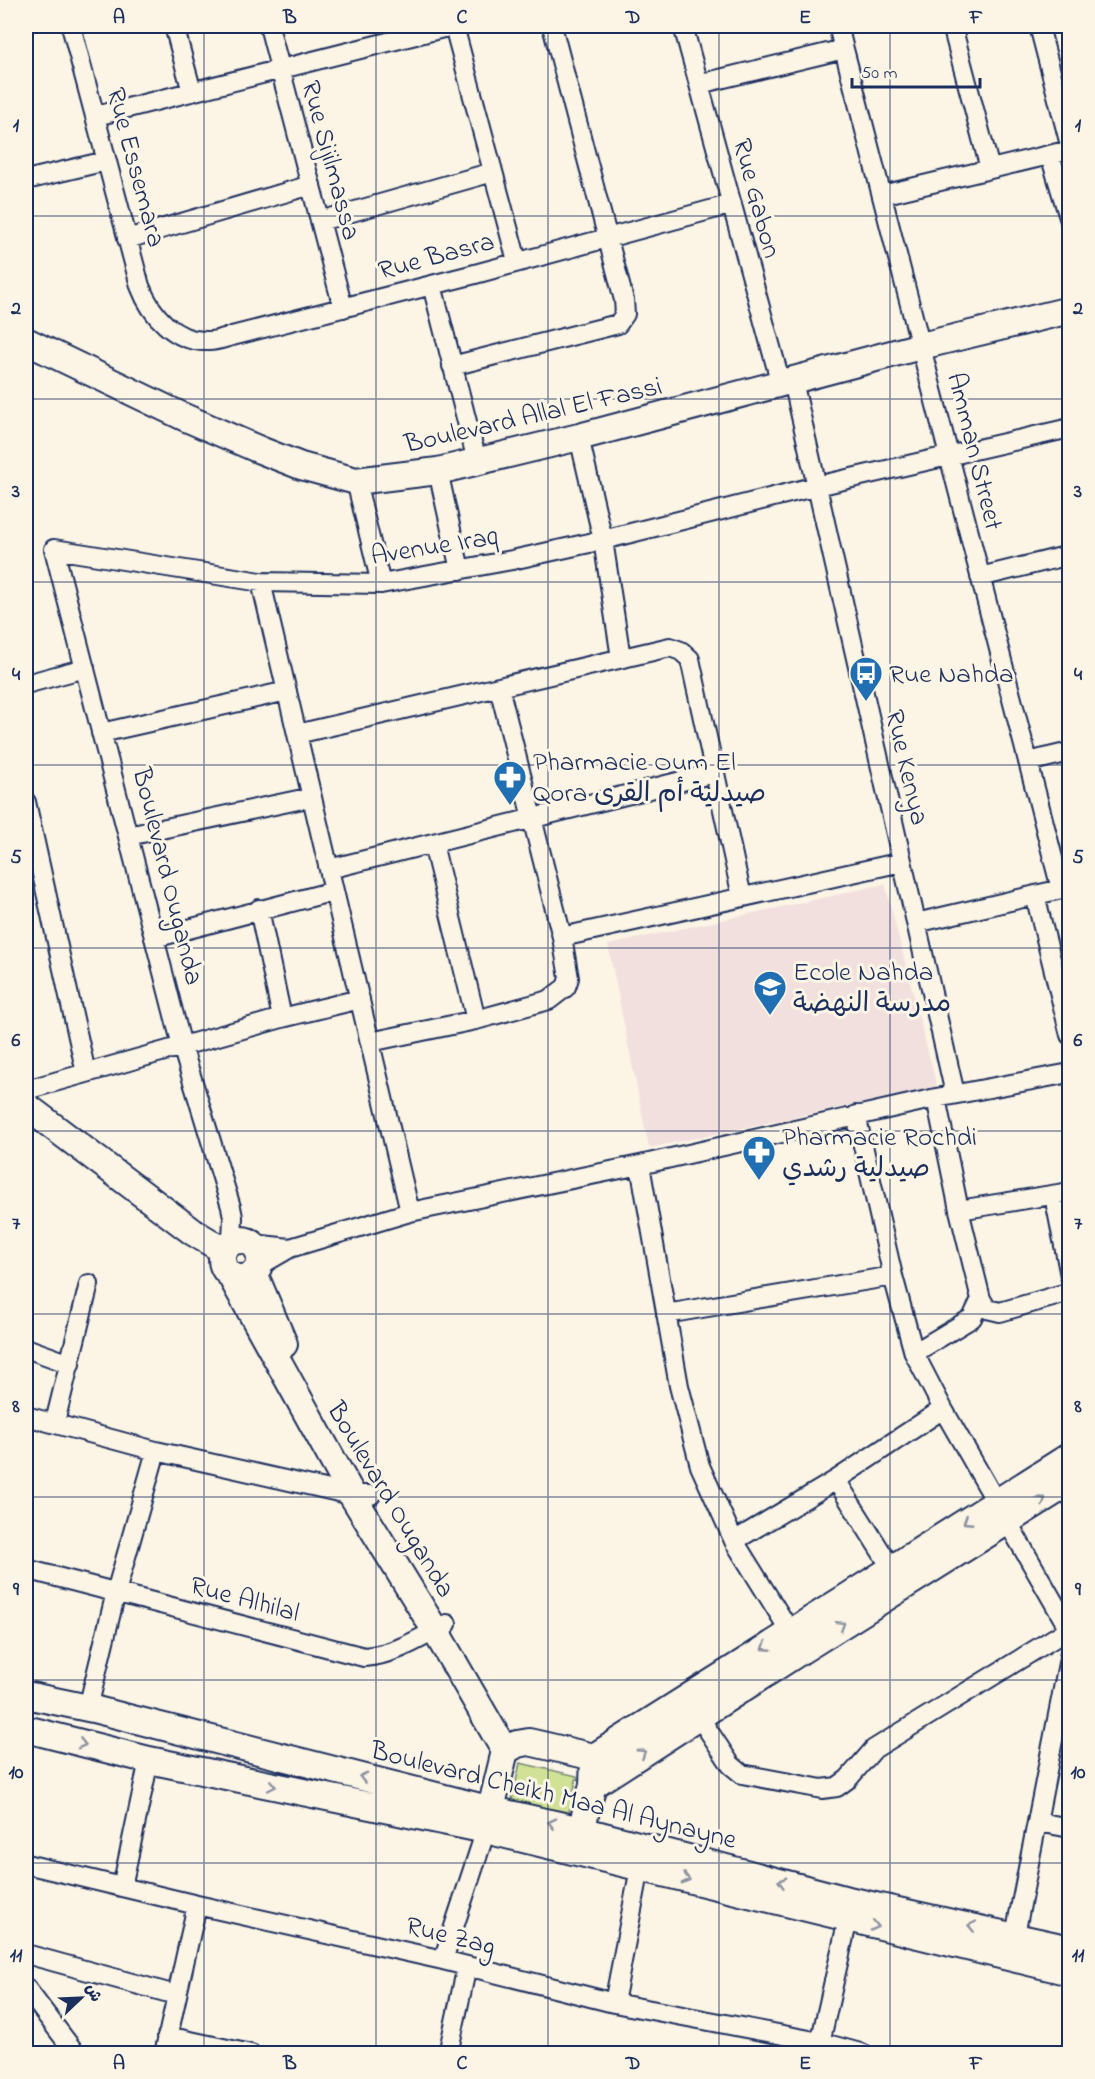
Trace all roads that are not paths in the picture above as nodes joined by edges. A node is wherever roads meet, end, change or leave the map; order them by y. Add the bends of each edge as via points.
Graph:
1 (71, 26) edge
2 (174, 26) edge
3 (268, 26) edge
4 (453, 26) edge
5 (552, 26) edge
6 (683, 26) edge
7 (838, 26) edge
8 (951, 26) edge
9 (1039, 26) edge
10 (844, 49) junction
11 (280, 69) junction
12 (699, 84) junction
13 (192, 92) junction
14 (96, 116) junction
15 (1070, 145) edge
16 (1070, 150) edge
17 (1050, 155) junction
18 (106, 161) junction
19 (990, 169) junction
20 (493, 172) junction
21 (26, 180) edge
22 (311, 185) junction
23 (882, 195) junction
24 (732, 204) junction
25 (1070, 220) edge
26 (320, 221) junction
27 (608, 238) junction
28 (127, 239) junction
29 (517, 261) junction
30 (432, 285) junction
31 (343, 308) junction
32 (1070, 310) edge
33 (158, 318) joint
34 (27, 340) edge
35 (921, 346) junction
36 (452, 366) junction
37 (787, 382) junction
38 (1070, 429) edge
39 (579, 437) junction
40 (949, 456) junction
41 (477, 461) junction
42 (438, 471) junction
43 (356, 481) junction
44 (817, 486) junction
45 (603, 540) junction
46 (54, 549) joint
47 (1070, 555) edge
48 (460, 570) junction
49 (981, 577) junction
50 (261, 582) junction
51 (381, 584) junction
52 (621, 658) junction
53 (85, 668) junction
54 (26, 684) edge
55 (499, 687) junction
56 (287, 691) junction
57 (101, 733) junction
58 (297, 734) junction
59 (1070, 752) edge
60 (1028, 762) junction
61 (714, 773) junction
62 (312, 797) junction
63 (26, 801) edge
64 (533, 818) junction
65 (128, 836) junction
66 (433, 844) junction
67 (902, 862) junction
68 (329, 869) junction
69 (1065, 888) edge
70 (334, 891) junction
71 (1035, 895) junction
72 (742, 897) junction
73 (258, 909) junction
74 (916, 923) junction
75 (562, 937) junction
76 (154, 938) junction
77 (360, 999) junction
78 (282, 1018) junction
79 (476, 1020) junction
80 (1070, 1035) edge
81 (370, 1042) junction
82 (182, 1046) junction
83 (86, 1073) junction
84 (1070, 1073) edge
85 (26, 1090) edge
86 (955, 1094) junction
87 (936, 1098) junction
88 (26, 1106) edge
89 (856, 1115) junction
90 (639, 1165) junction
91 (1062, 1194) edge
92 (959, 1210) junction
93 (410, 1212) junction
94 (242, 1251) junction
95 (893, 1276) junction
96 (1070, 1276) edge
97 (89, 1284) dead end
98 (1070, 1292) edge
99 (981, 1299) junction
100 (666, 1314) junction
101 (26, 1348) edge
102 (914, 1353) junction
103 (70, 1364) junction
104 (943, 1409) junction
105 (26, 1416) edge
106 (55, 1422) junction
107 (156, 1451) junction
108 (1070, 1456) edge
109 (836, 1480) junction
110 (1070, 1482) edge
111 (361, 1495) junction
112 (1002, 1512) junction
113 (734, 1540) junction
114 (26, 1569) edge
115 (892, 1569) junction
116 (116, 1592) junction
117 (441, 1627) junction
118 (1069, 1632) edge
119 (796, 1641) junction
120 (1070, 1653) edge
121 (26, 1695) edge
122 (693, 1707) junction
123 (88, 1708) junction
124 (26, 1729) edge
125 (508, 1752) junction
126 (594, 1757) junction
127 (149, 1760) junction
128 (593, 1785) junction
129 (489, 1820) junction
130 (1038, 1822) junction
131 (1070, 1827) edge
132 (579, 1841) junction
133 (26, 1864) edge
134 (640, 1868) junction
135 (122, 1887) junction
136 (197, 1905) junction
137 (848, 1919) junction
138 (1016, 1935) junction
139 (1070, 1948) edge
140 (26, 1954) edge
141 (443, 1959) junction
142 (467, 1966) junction
143 (1070, 1972) edge
144 (26, 1988) edge
145 (176, 1995) junction
146 (614, 2003) junction
147 (165, 2045) edge
148 (819, 2048) edge
149 (76, 2054) edge
150 (251, 2054) edge
151 (448, 2054) edge
152 (864, 2054) edge

1 - 14 street, Rue Essemara
2 - 13 street
3 - 11 street, Rue Sijilmassa
4 - 11 street
4 - 20 street
5 - 27 street
6 - 12 street, Rue Gabon
7 - 10 street, Amman Street
8 - 19 street
9 - 15 street
10 - 12 street
10 - 23 street, Amman Street
11 - 13 street
11 - 22 street, Rue Sijilmassa
12 - 24 street, Rue Gabon
13 - 14 street
14 - 18 street, Rue Essemara
16 - 17 street
17 - 19 street
17 - 25 street
18 - 21 street
18 - 28 street, Rue Essemara
19 - 23 street
20 - 26 street
20 - 29 street
22 - 26 street, Rue Sijilmassa
22 - 28 street
23 - 35 street, Amman Street
24 - 27 street, Rue Basra
24 - 37 street, Rue Gabon
26 - 31 street, Rue Sijilmassa
27 - 29 street, Rue Basra
27 - 36 street via 626,314 618,324
28 - 33 street, Rue Essemara via 142,293
29 - 30 street, Rue Basra
30 - 31 street, Rue Basra
30 - 36 street
31 - 33 street, Rue Basra via 209,341 184,336
32 - 35 street, Boulevard Allal El Fassi
34 - 43 street, Boulevard Allal El Fassi via 260,450
35 - 37 street, Boulevard Allal El Fassi
35 - 40 street, Amman Street
36 - 41 street
37 - 39 street, Boulevard Allal El Fassi
37 - 44 street, Rue Kenya
38 - 40 street, Avenue Iraq
39 - 41 street, Boulevard Allal El Fassi
39 - 45 street
40 - 44 street, Avenue Iraq
40 - 49 street, Amman Street
41 - 42 street, Boulevard Allal El Fassi
42 - 43 street, Boulevard Allal El Fassi
42 - 48 street
43 - 51 street
44 - 45 street, Avenue Iraq
44 - 67 street, Rue Kenya
45 - 48 street, Avenue Iraq
45 - 52 street
46 - 50 street, Avenue Iraq
46 - 53 street, Boulevard Ouganda
47 - 49 street
48 - 51 street, Avenue Iraq
49 - 60 street, Amman Street
50 - 51 street, Avenue Iraq
50 - 56 street
52 - 55 street
52 - 61 street via 670,647 690,659
53 - 54 street
53 - 57 street, Boulevard Ouganda
55 - 58 street
55 - 64 street
56 - 57 street
56 - 58 street
57 - 65 street, Boulevard Ouganda
58 - 62 street
59 - 60 street
60 - 69 street, Amman Street
61 - 64 street
61 - 72 street
62 - 65 street
62 - 68 street
63 - 83 street
64 - 66 street
64 - 75 street
65 - 76 street, Boulevard Ouganda
66 - 68 street
66 - 79 street
67 - 72 street
67 - 74 street, Rue Kenya
68 - 70 street
69 - 71 street
70 - 73 street
70 - 77 street
71 - 74 street
71 - 80 street
72 - 75 street
73 - 76 street
73 - 78 street
74 - 86 street, Rue Kenya
75 - 79 street via 566,987 549,1000
76 - 82 street, Boulevard Ouganda
77 - 78 street
77 - 81 street
78 - 82 street
79 - 81 street
81 - 93 street
82 - 83 street
82 - 94 street, Boulevard Ouganda
83 - 85 street
84 - 86 street
86 - 87 street
87 - 89 street
87 - 92 street
88 - 94 street via 193,1232
89 - 90 street
89 - 95 street
90 - 93 street
90 - 100 street
91 - 92 street
91 - 96 street
92 - 99 street
93 - 94 street via 290,1248
94 - 111 street, Boulevard Ouganda
95 - 100 street
95 - 102 street
97 - 103 street
98 - 99 street via 999,1312 987,1309
99 - 102 street via 972,1318
100 - 113 street via 679,1386 700,1466
101 - 103 street
102 - 104 street
103 - 106 street
104 - 109 street
104 - 112 street
105 - 106 street
106 - 107 street
107 - 111 street
107 - 116 street
108 - 112 street
109 - 113 street
109 - 115 street
112 -> 110 street
111 - 117 street, Boulevard Ouganda
112 -> 115 street
112 - 118 street
119 -> 112 street
113 - 119 street
114 - 116 street, Rue Alhilal
115 - 119 street
116 - 117 street, Rue Alhilal via 364,1657 400,1649
116 - 123 street
117 - 125 street, Boulevard Ouganda
118 - 122 street via 874,1749 848,1779 822,1789 742,1774 731,1765
119 - 122 street
120 - 130 street
121 - 123 street, Boulevard Cheikh Maa Al Aynayne
122 - 126 street
128 -> 122 street
129 -> 123 street, Boulevard Cheikh Maa Al Aynayne
124 -> 127 street, Boulevard Cheikh Maa Al Aynayne
125 - 126 street via 529,1742
125 - 129 street
126 - 128 street
127 -> 129 street, Boulevard Cheikh Maa Al Aynayne
127 - 135 street
128 - 132 street
129 - 132 street, Boulevard Cheikh Maa Al Aynayne
129 - 141 street
130 - 131 street
130 - 138 street
132 - 134 street, Boulevard Cheikh Maa Al Aynayne
138 -> 132 street, Boulevard Cheikh Maa Al Aynayne
133 - 135 street, Rue Zag
134 -> 137 street, Boulevard Cheikh Maa Al Aynayne
134 - 146 street
135 - 136 street, Rue Zag
136 - 141 street, Rue Zag
136 - 145 street
137 -> 143 street, Boulevard Cheikh Maa Al Aynayne
137 - 148 street
138 - 139 street, Boulevard Cheikh Maa Al Aynayne
140 - 145 street
141 - 142 street, Rue Zag
142 - 146 street, Rue Zag
142 - 151 street
144 - 149 street
145 - 147 street
146 - 148 street, Rue Zag
147 - 150 street
148 - 152 street, Rue Zag

